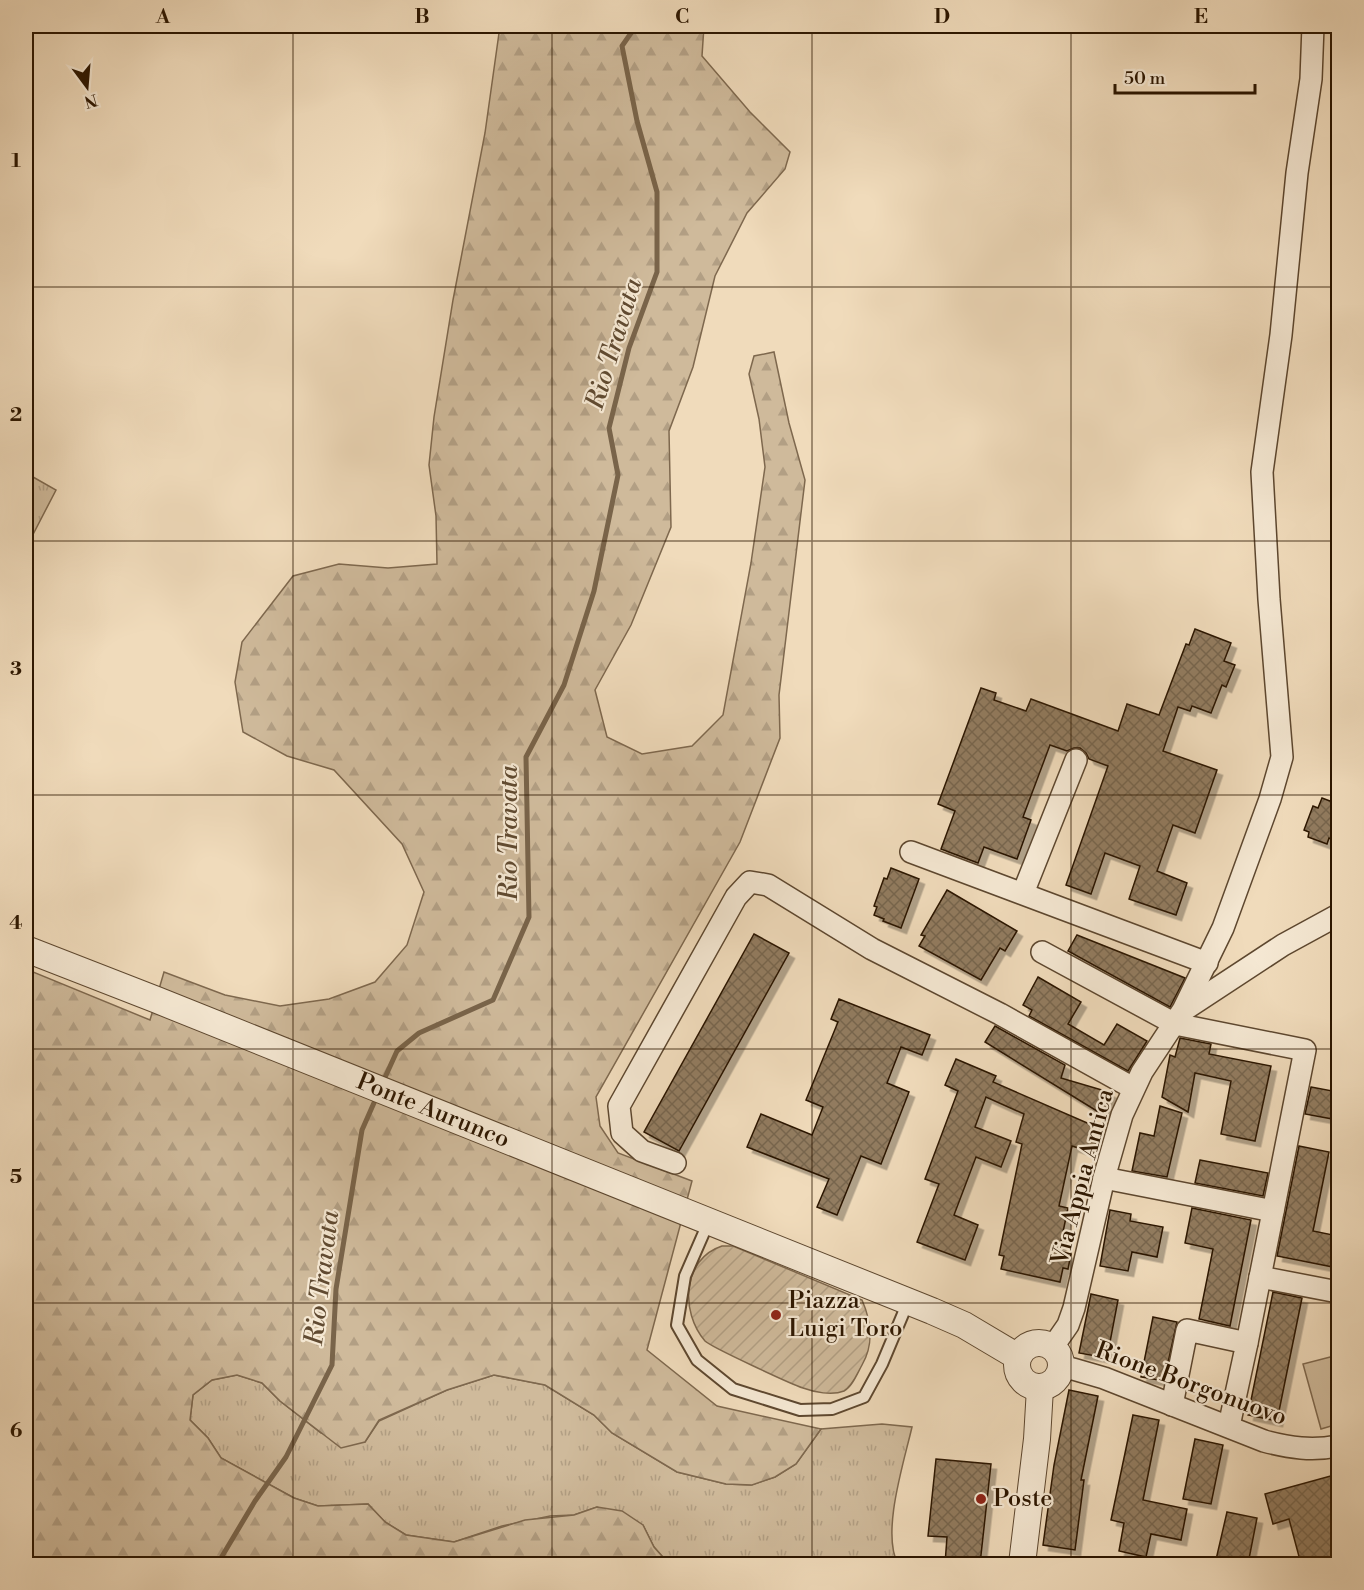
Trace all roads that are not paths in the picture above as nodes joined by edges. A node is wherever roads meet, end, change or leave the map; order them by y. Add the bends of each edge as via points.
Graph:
1 (1313, 26) edge
2 (1076, 760) dead end
3 (911, 852) dead end
4 (1023, 893) junction
5 (1338, 915) edge
6 (26, 949) edge
7 (1042, 952) dead end
8 (1207, 963) junction
9 (1179, 1017) junction
10 (1133, 1088) junction
11 (675, 1162) dead end
12 (1104, 1178) junction
13 (1273, 1212) junction
14 (709, 1221) junction
15 (1260, 1277) junction
16 (1338, 1292) edge
17 (909, 1302) junction
18 (1247, 1343) junction
19 (1018, 1357) junction
20 (1057, 1358) junction
21 (1040, 1388) junction
22 (1172, 1405) junction
23 (1229, 1426) junction
24 (1338, 1446) edge
25 (1022, 1564) edge

1 - 8 street via 1311,79 1262,472 1282,757 1270,799
2 - 4 street
3 - 4 street
4 - 8 street
5 - 9 street, Via Appia Antica via 1283,945
6 - 14 street, Ponte Aurunco
7 - 9 street
8 - 9 street
9 - 10 street, Via Appia Antica
9 - 13 street via 1305,1050
10 - 11 street via 872,948 768,885 750,882 736,897 619,1106 622,1133 642,1151
10 - 12 street, Via Appia Antica
12 - 13 street
12 - 20 street, Via Appia Antica via 1074,1308
13 - 15 street
14 - 17 street, Ponte Aurunco
14 - 17 lane via 685,1276 677,1325 697,1360 733,1389 800,1410 832,1409 864,1397
15 - 16 street
15 - 18 street
17 - 19 street, Ponte Aurunco via 964,1325
18 - 22 street via 1187,1330
18 - 23 street
19 - 20 street via 1040,1343
19 - 21 street via 1021,1378
20 - 21 street via 1056,1379
20 - 22 street, Rione Borgonuovo via 1073,1369
21 - 25 street
22 - 23 street, Rione Borgonuovo
23 - 24 street, Rione Borgonuovo via 1291,1448

